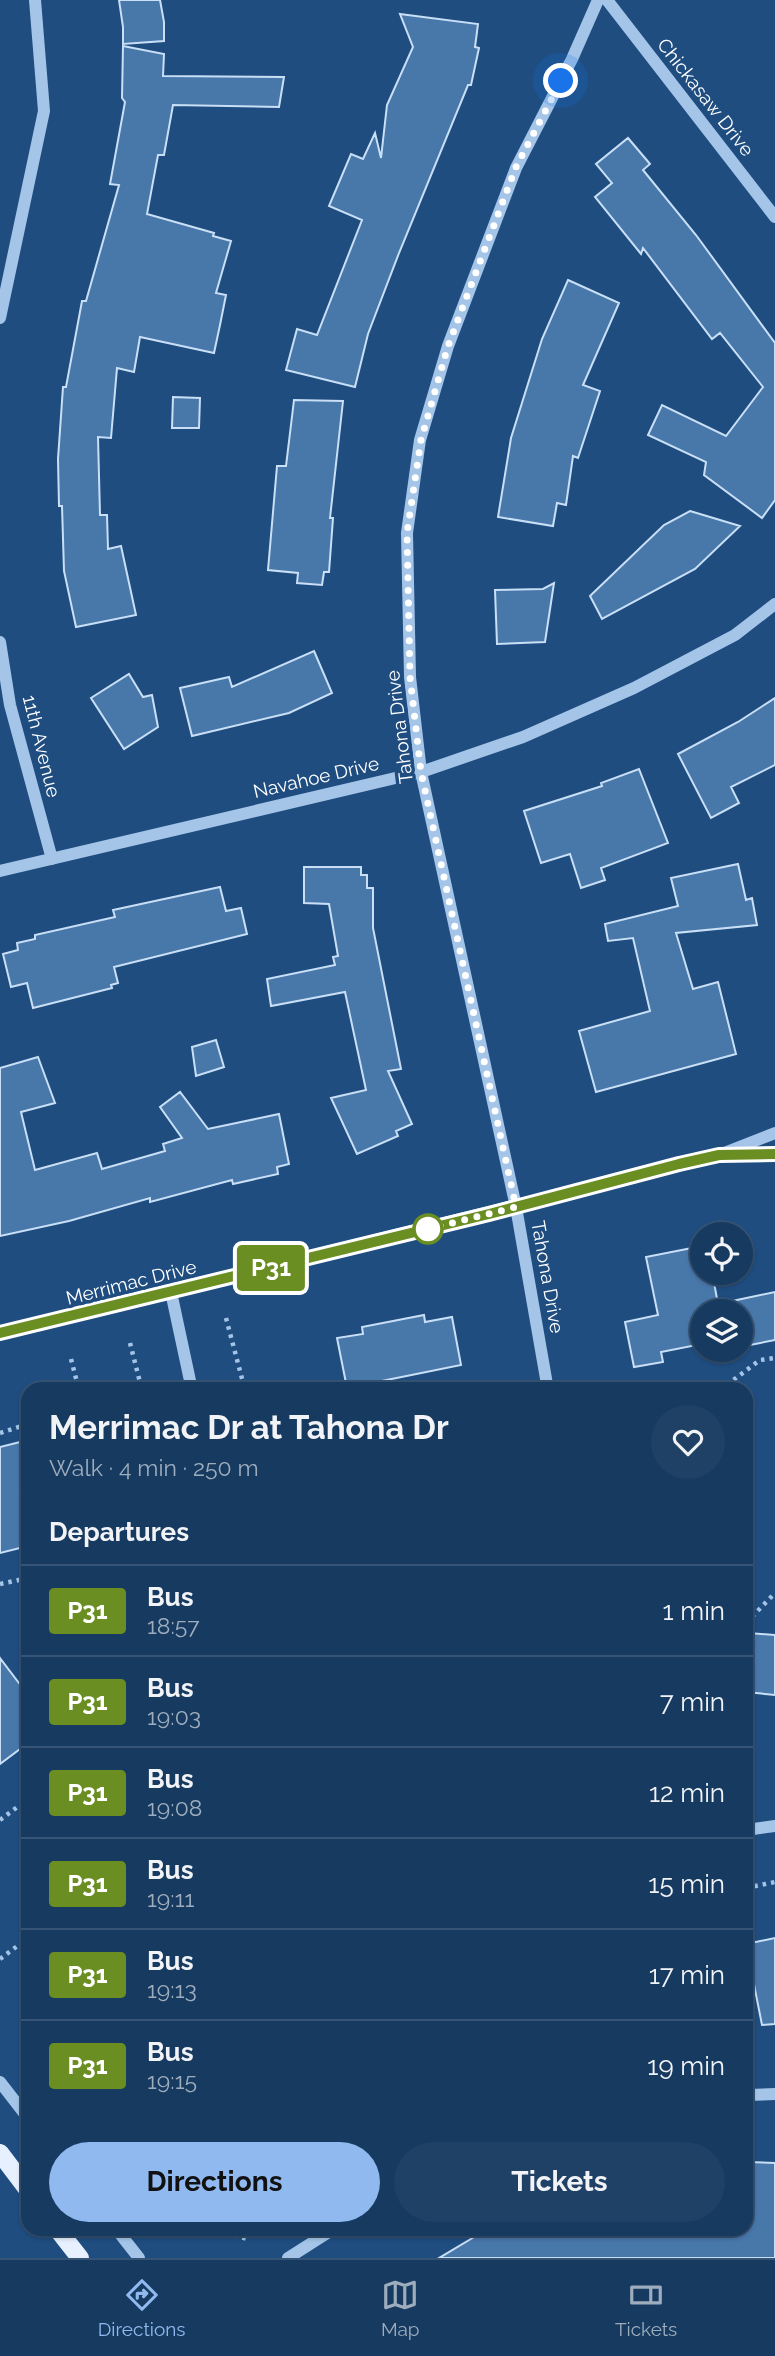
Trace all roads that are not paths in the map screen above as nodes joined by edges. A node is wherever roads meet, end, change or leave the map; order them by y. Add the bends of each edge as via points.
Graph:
1 (36, 0) edge
2 (598, 0) edge
3 (607, 0) edge
4 (775, 217) edge
5 (0, 318) edge
6 (775, 604) edge
7 (0, 642) edge
8 (421, 772) junction
9 (51, 859) junction
10 (0, 871) edge
11 (775, 1133) edge
12 (775, 1154) edge
13 (719, 1155) junction
14 (516, 1207) junction
15 (171, 1292) junction
16 (0, 1333) edge
17 (190, 1382) edge
18 (547, 1382) edge
19 (775, 1826) edge
20 (753, 1829) edge
21 (0, 2082) edge
22 (775, 2094) edge
23 (753, 2095) edge
24 (21, 2109) edge
25 (0, 2153) edge
26 (21, 2181) edge
27 (63, 2236) edge
28 (122, 2236) edge
29 (323, 2236) edge
30 (80, 2258) edge
31 (139, 2258) edge
32 (288, 2258) edge

1 - 5 street via 44,111
2 - 8 street, Tahona Drive via 516,167 448,346 421,440 407,533 410,677
3 - 4 street, Chickasaw Drive
6 - 8 street, Navahoe Drive via 735,635 634,688 523,737
7 - 9 street, 11th Avenue via 10,705
8 - 9 street, Navahoe Drive
8 - 14 street, Tahona Drive
9 - 10 street, Navahoe Drive
11 - 13 street, Merrimac Drive
12 - 13 street, Merrimac Drive
13 - 14 street, Merrimac Drive
14 - 15 street, Merrimac Drive
14 - 18 street, Tahona Drive
15 - 16 street, Merrimac Drive
15 - 17 street
19 - 20 street
21 - 24 street
22 - 23 street
25 - 26 main road
27 - 30 main road
28 - 31 street
29 - 32 street

